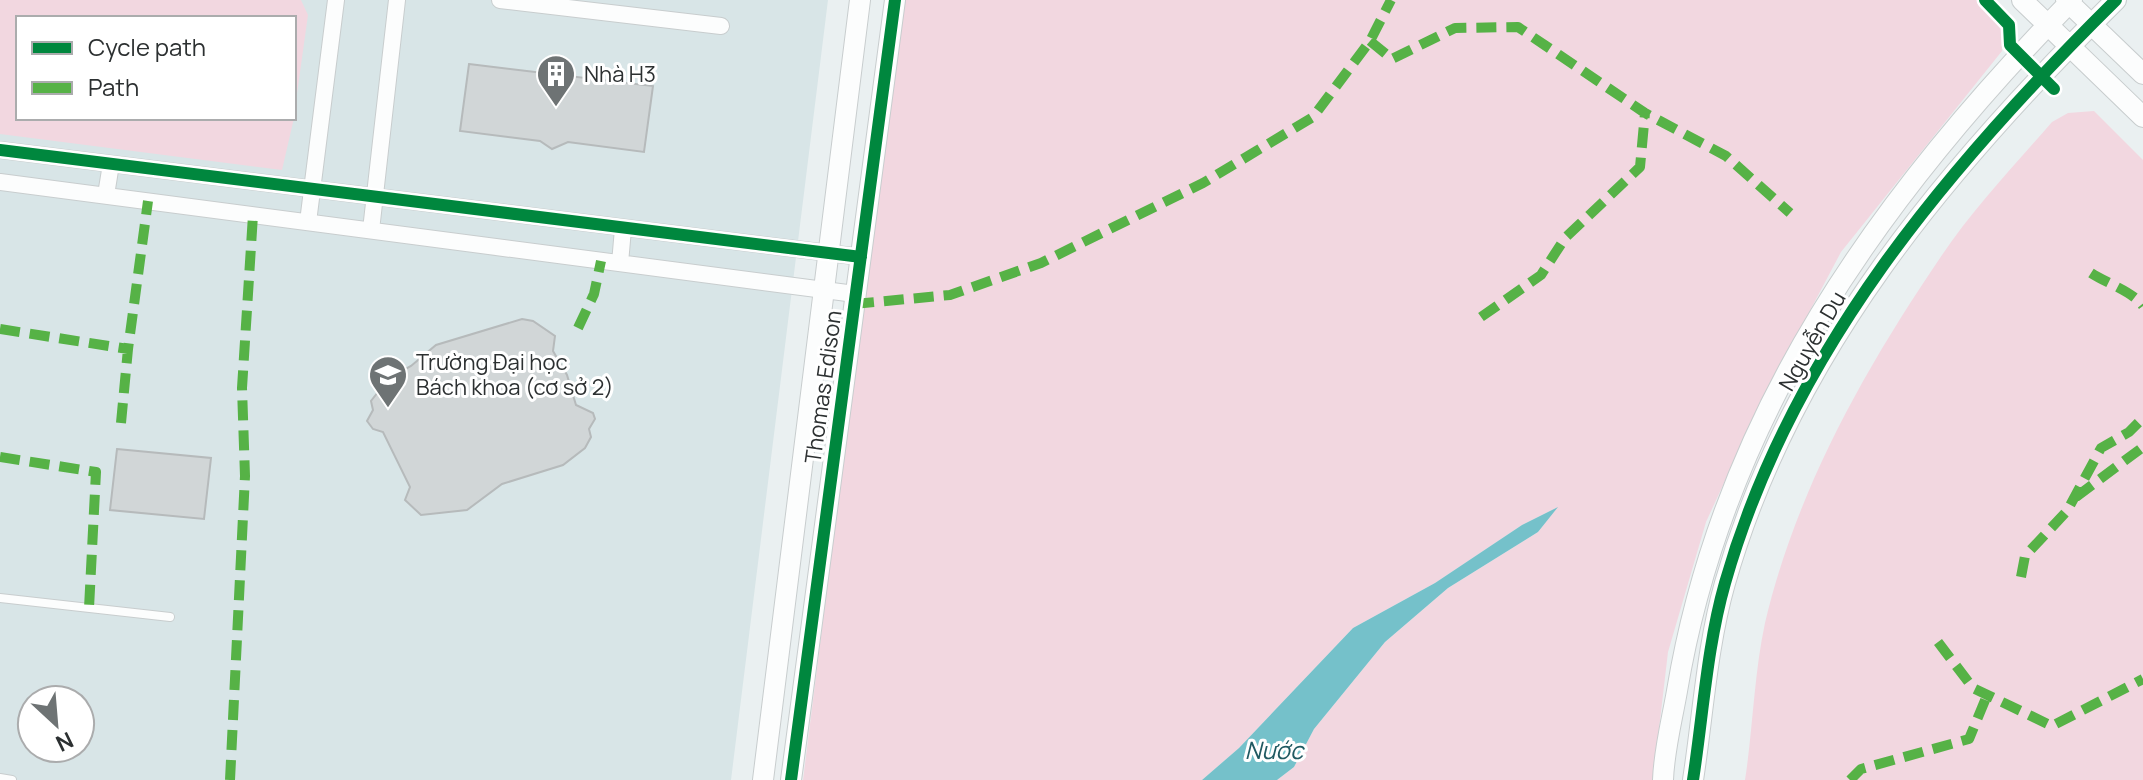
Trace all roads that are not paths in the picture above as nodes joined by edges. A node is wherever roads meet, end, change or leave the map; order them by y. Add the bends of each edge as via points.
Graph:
1 (336, 0) edge
2 (397, 0) edge
3 (500, 0) edge
4 (860, 0) edge
5 (895, 0) edge
6 (2022, 0) edge
7 (2116, 0) edge
8 (2069, 1) edge
9 (2049, 24) junction
10 (2092, 25) junction
11 (721, 26) dead end
12 (2072, 46) junction
13 (2143, 74) edge
14 (2143, 117) edge
15 (0, 150) edge
16 (111, 164) junction
17 (0, 182) edge
18 (313, 189) junction
19 (106, 195) junction
20 (375, 197) junction
21 (308, 222) junction
22 (623, 229) junction
23 (371, 230) junction
24 (828, 255) junction
25 (861, 257) junction
26 (620, 263) junction
27 (824, 290) junction
28 (855, 294) junction
29 (0, 598) edge
30 (170, 617) dead end
31 (0, 778) edge
32 (12, 780) edge
33 (763, 780) edge
34 (791, 780) edge
35 (1663, 780) edge
36 (1693, 780) edge

1 - 18 street
2 - 20 street
3 - 11 street
4 - 24 street, Thomas Edison
5 - 25 street, Thomas Edison
6 - 9 street
7 - 10 street, Nguyễn Du
8 - 9 street, Nguyễn Du
8 - 10 street
9 - 12 street
9 - 35 street, Nguyễn Du via 1853,261 1746,451 1721,514 1684,646
10 - 12 street, Nguyễn Du
10 - 13 street
12 - 14 street
12 - 36 street, Nguyễn Du via 1940,189 1873,277 1818,363 1761,482 1725,583
15 - 16 street
16 - 18 street
16 - 19 street
17 - 19 street
18 - 20 street
18 - 21 street
19 - 21 street
20 - 22 street
20 - 23 street
21 - 23 street
22 - 24 street
22 - 26 street
23 - 26 street
24 - 25 street
24 - 27 street, Thomas Edison
25 - 28 street, Thomas Edison
26 - 27 street
27 - 28 street
27 - 33 street, Thomas Edison
28 - 34 street, Thomas Edison
29 - 30 lane
31 - 32 lane

